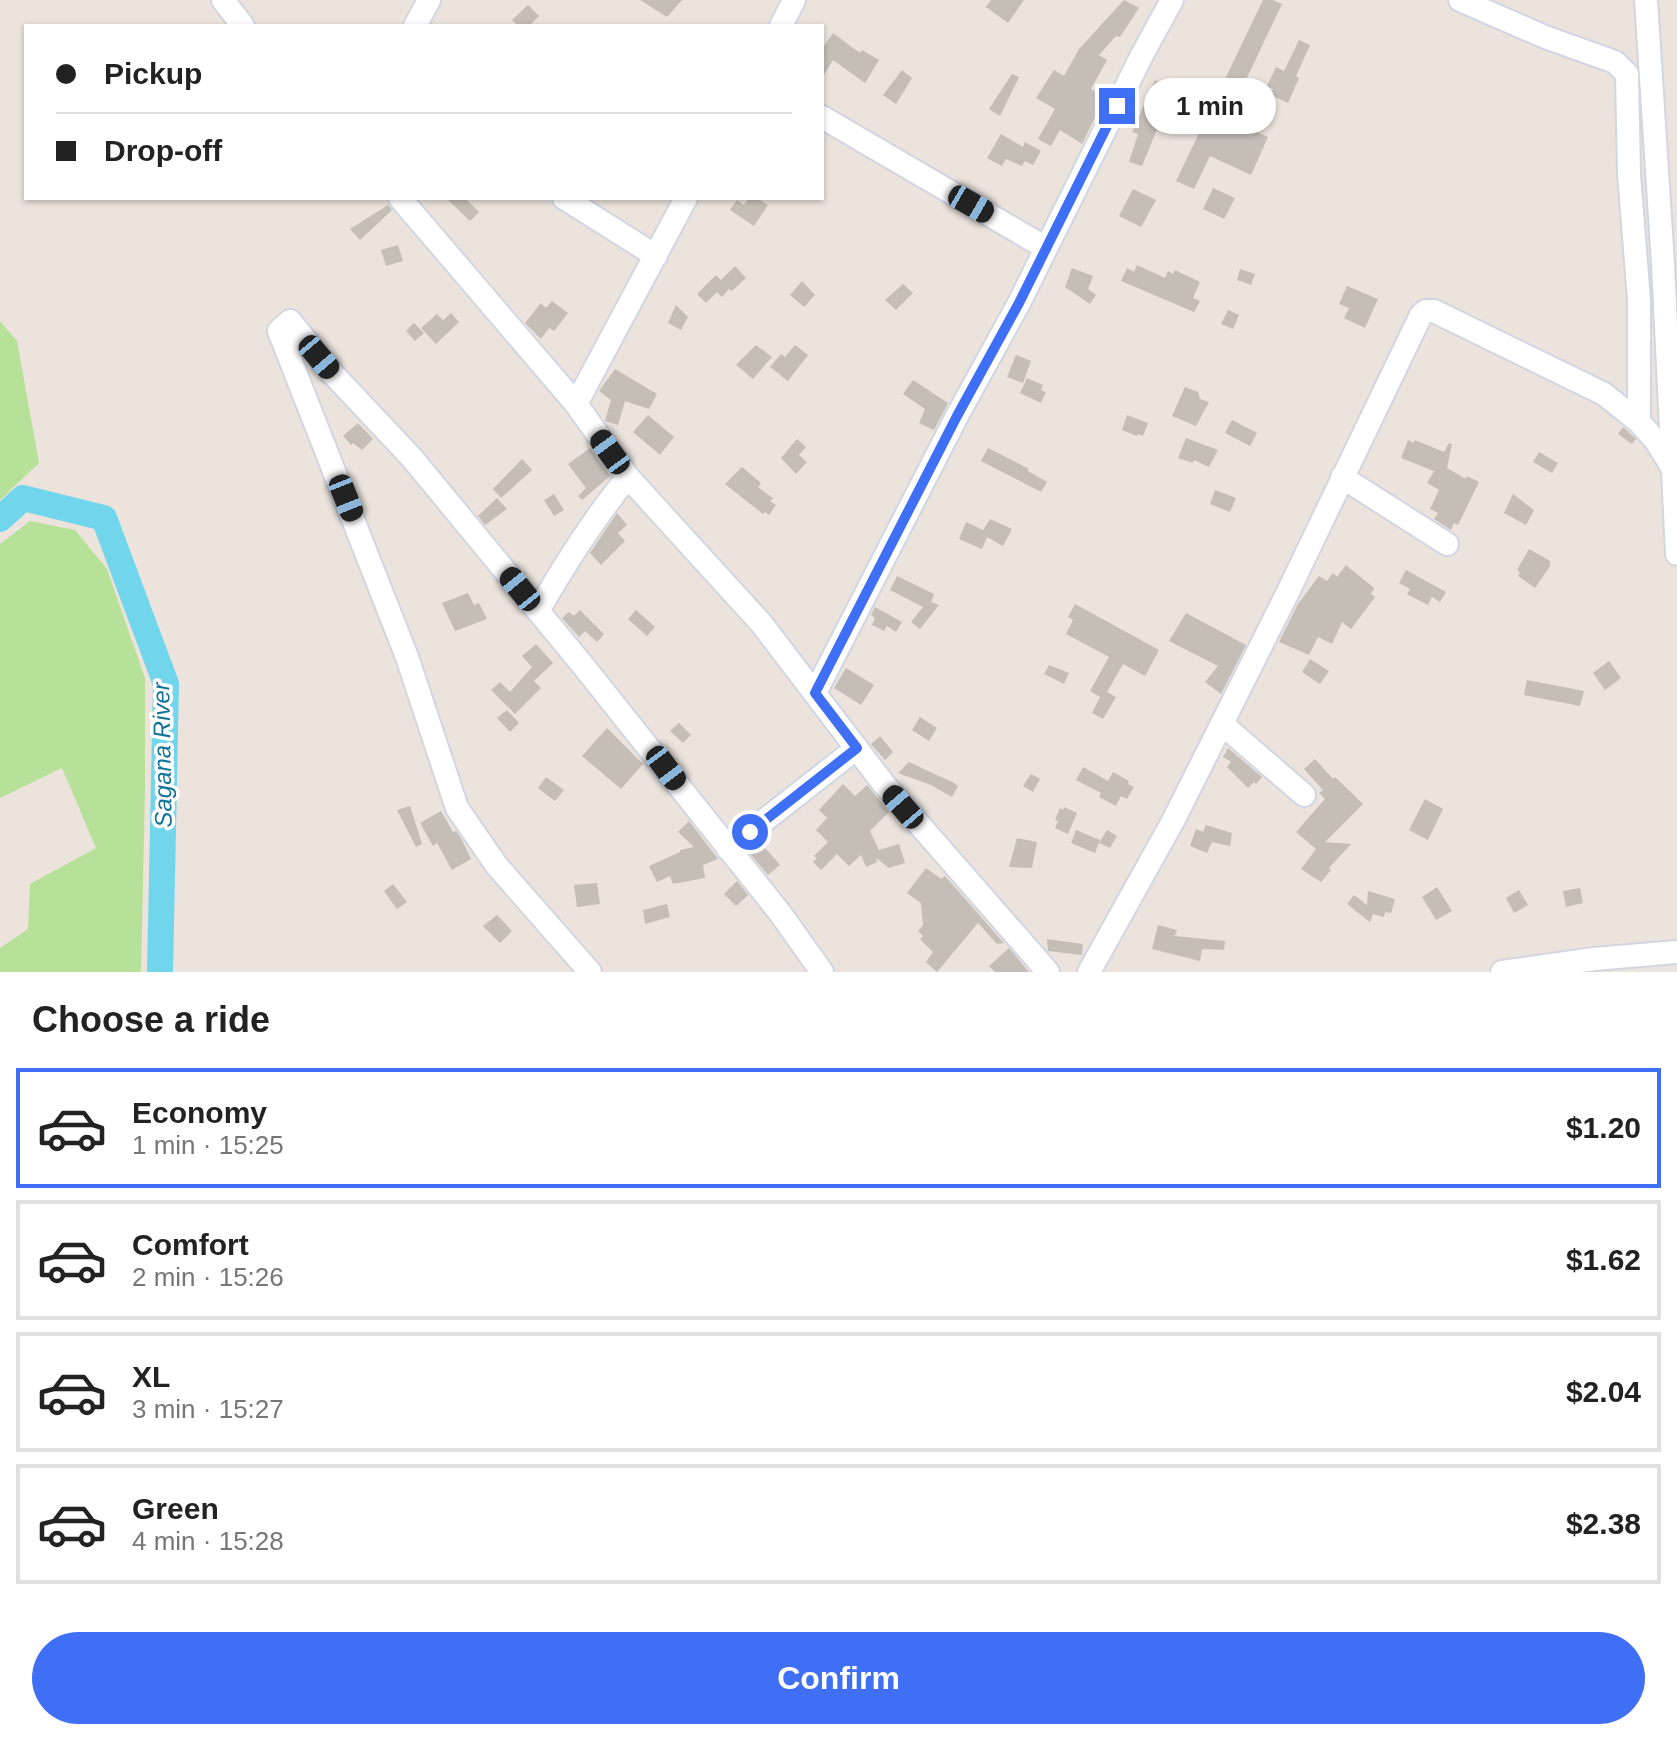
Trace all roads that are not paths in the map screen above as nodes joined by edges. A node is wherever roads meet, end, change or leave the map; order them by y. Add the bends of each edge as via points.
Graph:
1 (223, 0) edge
2 (429, 0) edge
3 (794, 0) edge
4 (1172, 0) edge
5 (1460, 0) edge
6 (1646, 0) edge
7 (241, 24) edge
8 (416, 24) edge
9 (782, 24) edge
10 (824, 118) edge
11 (402, 200) edge
12 (567, 200) edge
13 (685, 200) edge
14 (1046, 248) junction
15 (656, 256) junction
16 (1670, 264) edge
17 (576, 404) junction
18 (1639, 422) junction
19 (1672, 467) junction
20 (628, 477) junction
21 (1342, 477) junction
22 (1447, 544) dead end
23 (1677, 554) edge
24 (538, 611) junction
25 (815, 693) junction
26 (1222, 724) junction
27 (857, 748) junction
28 (1304, 795) dead end
29 (728, 849) junction
30 (1677, 952) edge
31 (590, 972) edge
32 (822, 972) edge
33 (1048, 972) edge
34 (1089, 972) edge
35 (1502, 972) edge

1 - 7 street
2 - 8 street
3 - 9 street
4 - 14 street
5 - 18 street via 1615,62 1627,74 1639,300
6 - 16 street
10 - 14 street
11 - 17 street
12 - 15 street
13 - 15 street
14 - 25 street
15 - 17 street
16 - 19 street
17 - 20 street
18 - 19 street
18 - 21 street via 1604,394 1426,311 1415,322
19 - 23 street
20 - 24 street via 569,557
20 - 25 street via 761,623
21 - 22 street
21 - 26 street
24 - 29 street
24 - 31 street via 290,321 279,331 407,657 457,808 497,866
25 - 27 street
26 - 28 street
26 - 34 street
27 - 29 street
27 - 33 street
29 - 32 street
30 - 35 street

